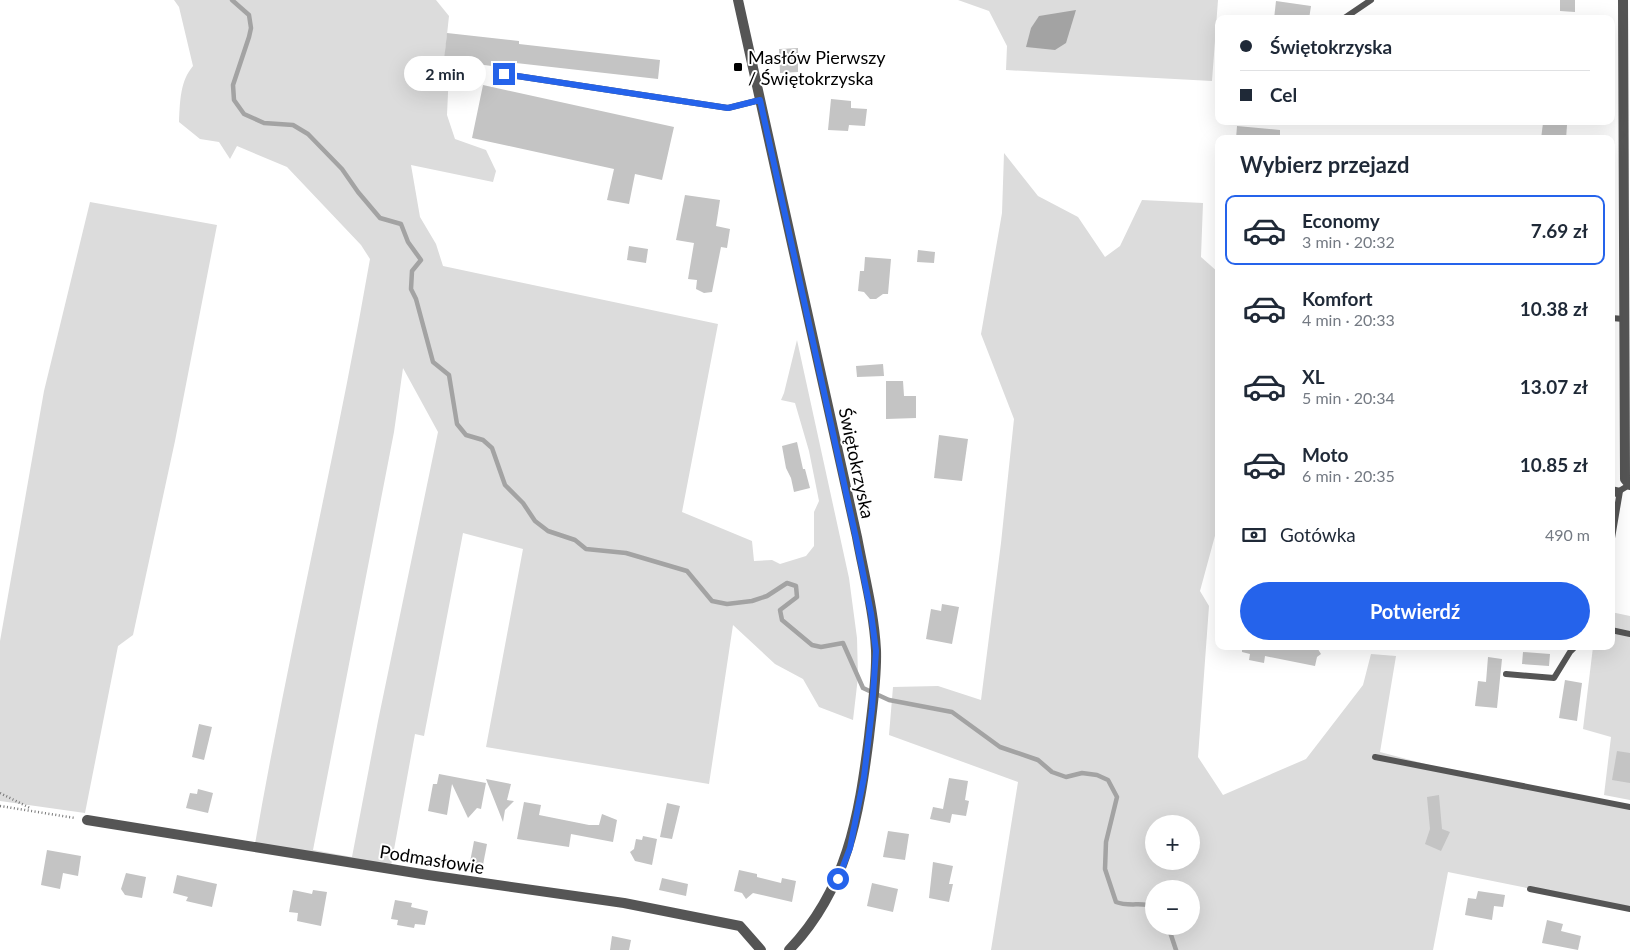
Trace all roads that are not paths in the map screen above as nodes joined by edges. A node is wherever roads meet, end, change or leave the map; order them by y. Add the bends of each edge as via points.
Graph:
1 (738, 0) edge
2 (1371, 0) edge
3 (1623, 0) edge
4 (1348, 15) edge
5 (1626, 18) edge
6 (504, 74) dead end
7 (760, 100) junction
8 (1615, 318) edge
9 (1624, 318) junction
10 (1630, 485) edge
11 (1615, 490) edge
12 (1620, 491) junction
13 (1615, 494) edge
14 (1615, 520) edge
15 (1615, 631) edge
16 (1630, 634) edge
17 (1572, 650) edge
18 (1506, 674) dead end
19 (1375, 757) dead end
20 (1630, 807) edge
21 (87, 820) road end
22 (1530, 889) dead end
23 (1630, 909) edge
24 (760, 950) edge
25 (789, 950) edge

1 - 7 street, Świętokrzyska
2 - 4 lane
3 - 5 street
5 - 9 street
6 - 7 lane via 728,108
7 - 25 street, Świętokrzyska via 864,576 876,651 864,777 850,848 821,910
8 - 9 lane
9 - 10 street via 1625,479
10 - 12 lane
11 - 12 lane
12 - 13 lane
12 - 14 lane
15 - 16 lane
17 - 18 lane via 1554,678
19 - 20 lane
21 - 24 street, Podmasłowie via 624,903 740,926
22 - 23 lane

